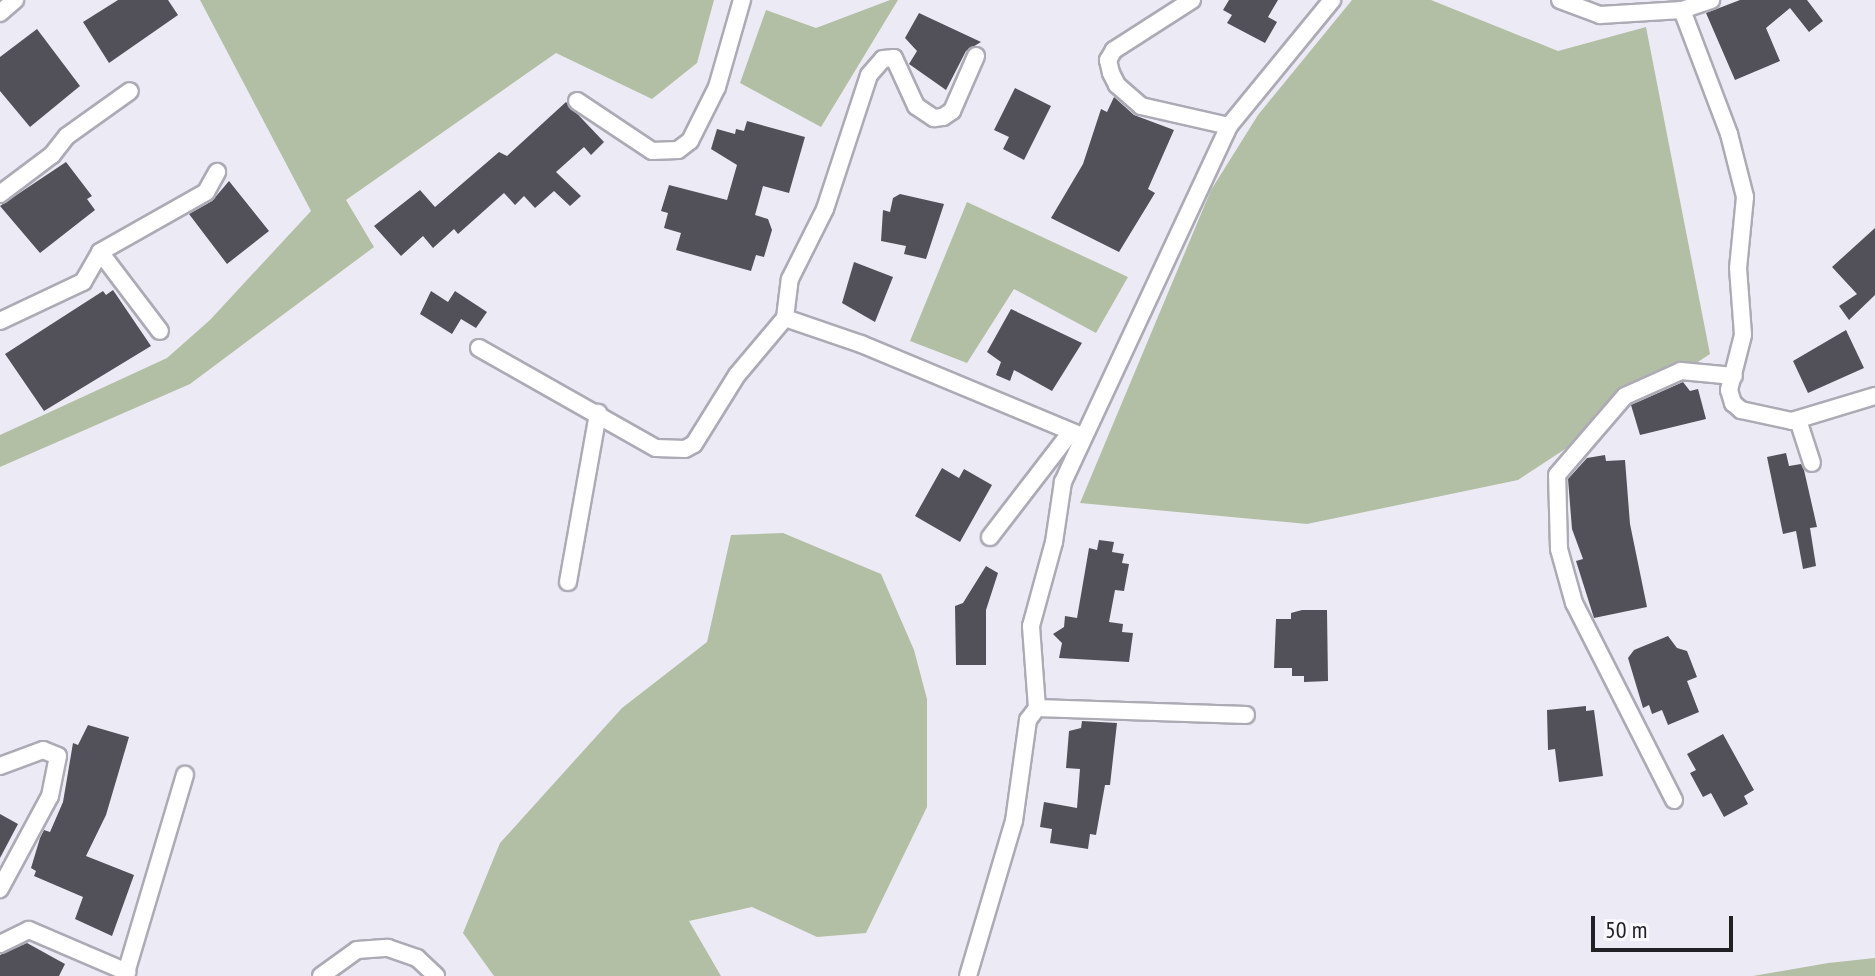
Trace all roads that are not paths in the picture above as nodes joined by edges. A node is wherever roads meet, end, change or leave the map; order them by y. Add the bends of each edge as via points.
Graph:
1 (15, 0) edge
2 (742, 0) edge
3 (1192, 0) edge
4 (1332, 0) edge
5 (1560, 0) edge
6 (1704, 2) edge
7 (1682, 10) junction
8 (0, 13) edge
9 (976, 56) dead end
10 (130, 91) dead end
11 (577, 101) dead end
12 (1229, 126) junction
13 (217, 172) dead end
14 (0, 194) edge
15 (100, 252) junction
16 (785, 318) junction
17 (0, 321) edge
18 (160, 331) dead end
19 (479, 348) dead end
20 (1734, 376) junction
21 (1875, 396) edge
22 (598, 413) junction
23 (1798, 420) junction
24 (1076, 434) junction
25 (1812, 463) dead end
26 (990, 537) dead end
27 (568, 582) dead end
28 (1037, 708) junction
29 (1246, 715) dead end
30 (0, 766) edge
31 (185, 775) dead end
32 (1674, 800) dead end
33 (0, 889) edge
34 (0, 944) edge
35 (126, 974) edge
36 (321, 976) edge
37 (436, 976) edge
38 (968, 976) edge

1 - 8 street
2 - 11 street via 717,87 690,141 678,150 652,151
3 - 12 street via 1114,50 1108,60 1111,73 1141,106
4 - 12 street
5 - 7 street via 1600,15
6 - 7 street
7 - 20 street via 1729,134 1745,197 1738,268 1743,335
9 - 16 street via 952,111 943,117 934,118 916,106 894,58 883,59 869,75 825,209 790,279
10 - 14 street
12 - 24 street
13 - 15 street via 206,192
15 - 17 street via 83,282
15 - 18 street
16 - 22 street via 737,375 694,444 685,449 656,448
16 - 24 street
19 - 22 street
20 - 23 street via 1729,390 1741,410
20 - 32 street via 1681,371 1625,396 1557,475 1559,549 1574,603
21 - 23 street
22 - 27 street
23 - 25 street
24 - 26 street
24 - 28 street via 1031,626
28 - 29 street
28 - 38 street via 1028,720 1014,821
30 - 33 street via 43,750 58,756 50,796
31 - 35 street
34 - 35 street via 29,930
36 - 37 street via 357,950 388,948 417,958

